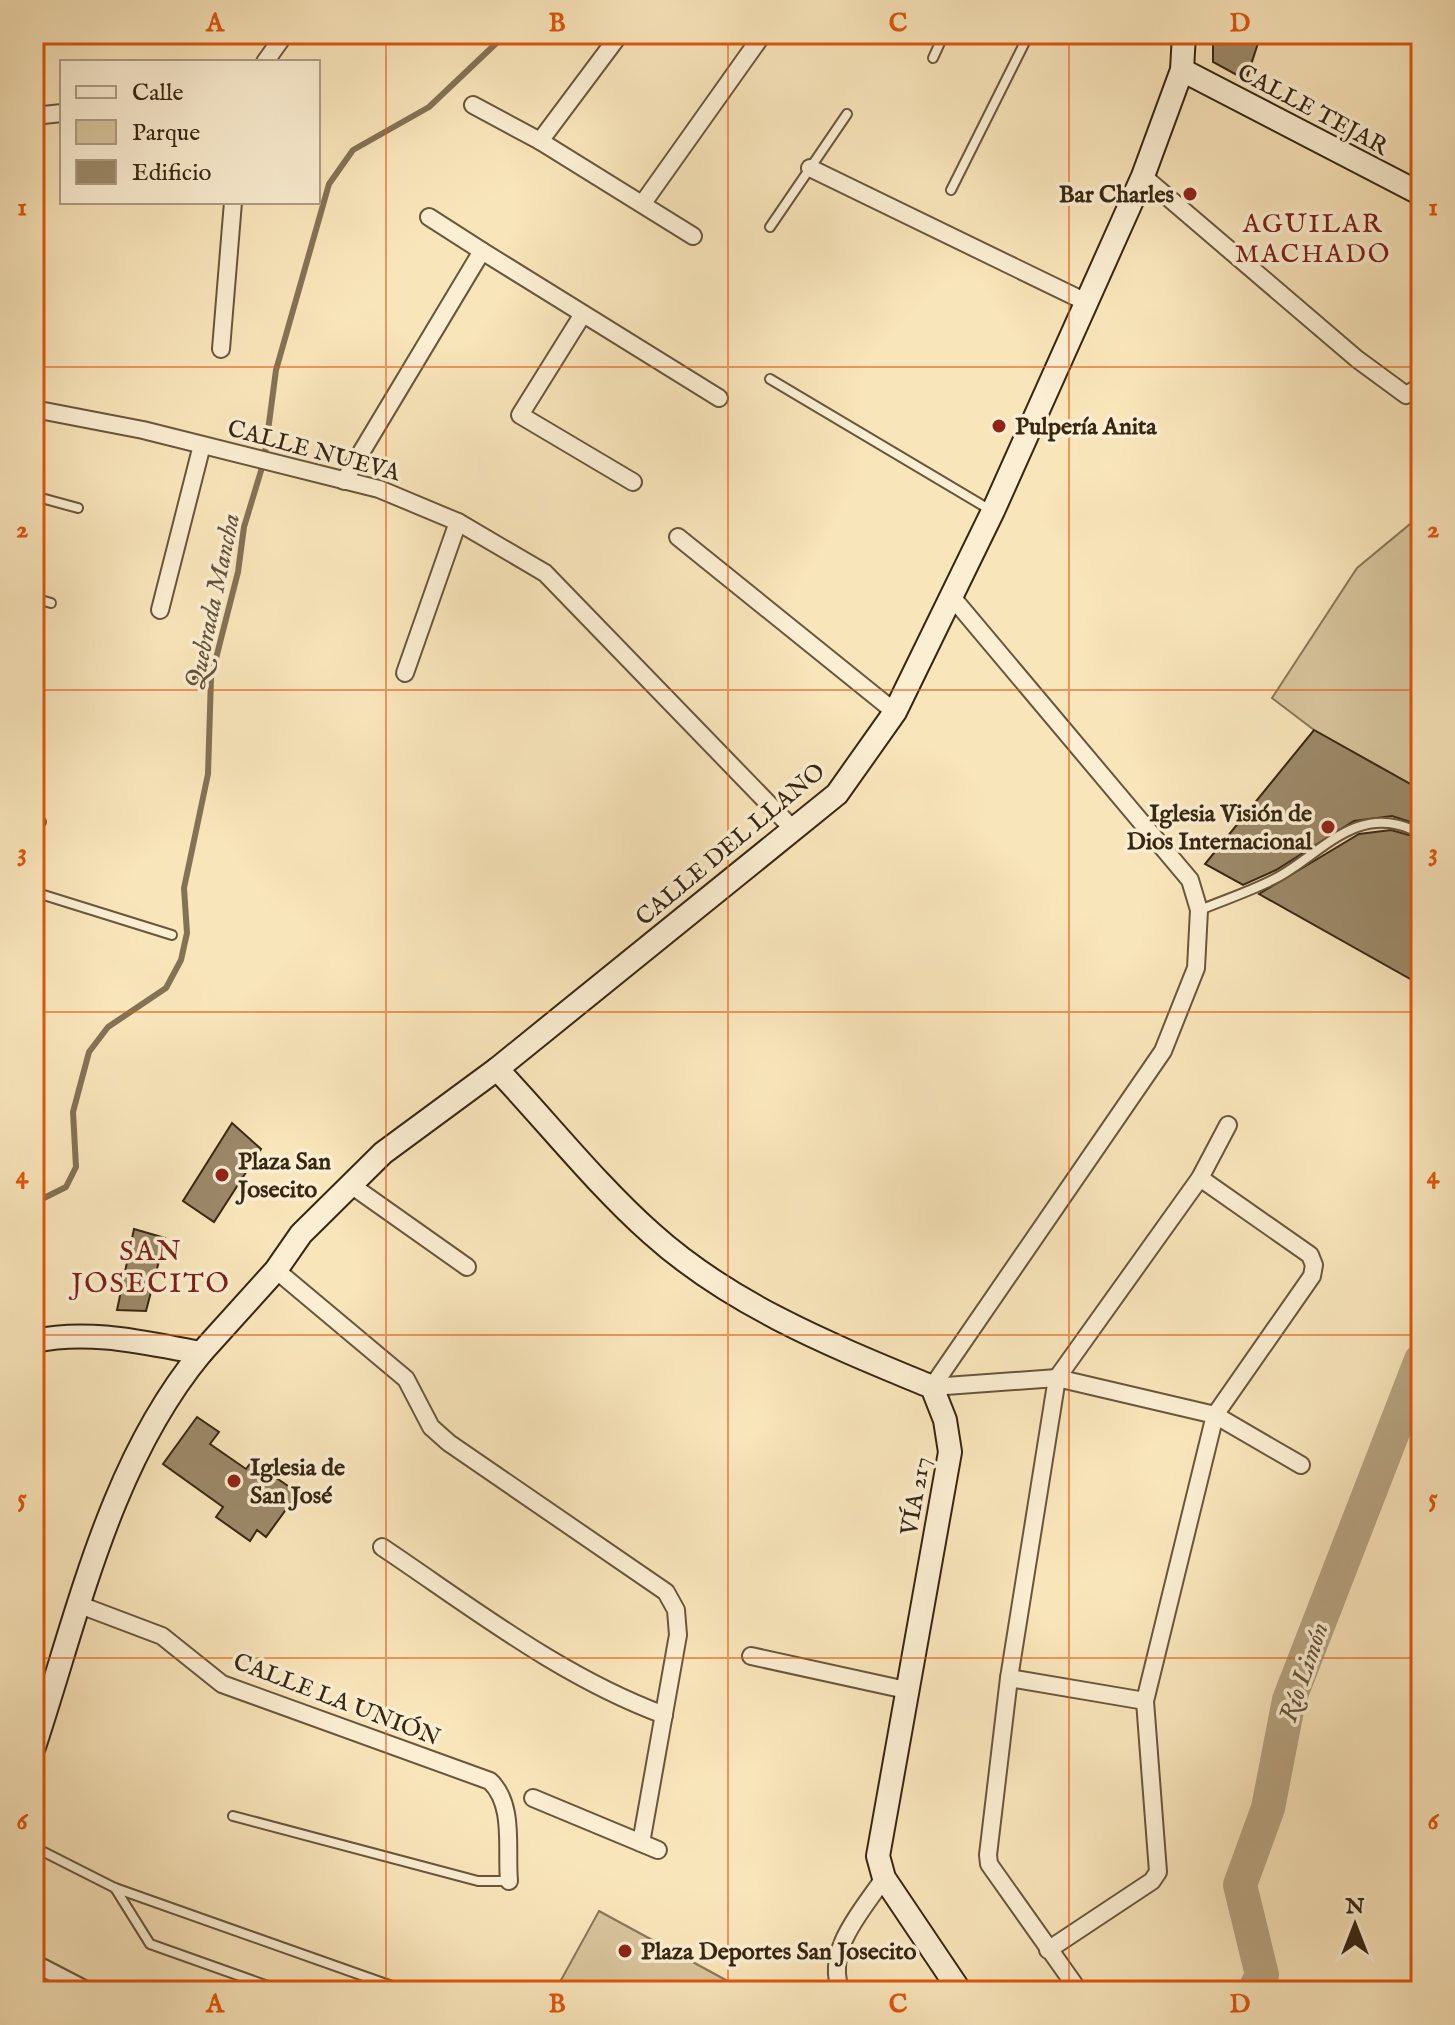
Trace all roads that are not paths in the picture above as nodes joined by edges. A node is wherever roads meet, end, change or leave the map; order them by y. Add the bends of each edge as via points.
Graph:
1 (285, 34) edge
2 (620, 34) edge
3 (763, 34) edge
4 (944, 34) edge
5 (1029, 34) edge
6 (1184, 34) edge
7 (933, 58) dead end
8 (266, 60) edge
9 (1182, 70) junction
10 (473, 105) dead end
11 (60, 113) edge
12 (847, 114) dead end
13 (34, 116) edge
14 (540, 141) junction
15 (810, 168) junction
16 (1143, 176) junction
17 (951, 190) dead end
18 (1421, 194) edge
19 (643, 203) junction
20 (233, 204) edge
21 (429, 217) dead end
22 (770, 227) dead end
23 (693, 236) dead end
24 (482, 251) junction
25 (1086, 302) junction
26 (583, 314) junction
27 (221, 349) dead end
28 (770, 379) dead end
29 (1421, 386) edge
30 (719, 398) dead end
31 (34, 409) edge
32 (202, 445) junction
33 (344, 481) junction
34 (633, 482) dead end
35 (34, 496) edge
36 (78, 508) dead end
37 (993, 511) junction
38 (458, 522) junction
39 (678, 537) dead end
40 (952, 597) junction
41 (34, 598) edge
42 (51, 603) dead end
43 (160, 610) dead end
44 (405, 673) dead end
45 (895, 712) junction
46 (1411, 829) dead end
47 (795, 831) junction
48 (34, 892) edge
49 (1199, 910) junction
50 (172, 935) dead end
51 (497, 1069) junction
52 (1228, 1125) dead end
53 (1200, 1178) junction
54 (351, 1185) junction
55 (467, 1267) dead end
56 (276, 1270) junction
57 (34, 1341) edge
58 (201, 1353) junction
59 (1057, 1378) junction
60 (932, 1387) junction
61 (1215, 1415) junction
62 (1301, 1465) dead end
63 (382, 1547) dead end
64 (80, 1605) junction
65 (751, 1656) dead end
66 (1009, 1678) junction
67 (906, 1690) junction
68 (1145, 1701) junction
69 (664, 1715) junction
70 (34, 1747) edge
71 (533, 1798) dead end
72 (233, 1816) dead end
73 (641, 1843) junction
74 (34, 1847) edge
75 (658, 1850) dead end
76 (884, 1878) junction
77 (509, 1881) joint
78 (115, 1888) junction
79 (1048, 1950) junction
80 (34, 1963) edge
81 (88, 1991) edge
82 (282, 1991) edge
83 (406, 1991) edge
84 (841, 1991) edge
85 (960, 1991) edge
86 (1079, 1991) edge

1 - 8 street
2 - 14 street
3 - 19 street
4 - 7 lane
5 - 17 lane
6 - 9 main road, CALLE DEL LLANO
9 - 16 main road, CALLE DEL LLANO
9 - 18 main road, CALLE TEJAR
10 - 14 street
11 - 13 street
12 - 15 lane
14 - 19 street
15 - 22 lane
15 - 25 street
16 - 25 main road, CALLE DEL LLANO
16 - 29 street via 1357,359 1406,395
19 - 23 street
20 - 27 street
21 - 24 street
24 - 26 street
24 - 33 street
25 - 37 main road, CALLE DEL LLANO
26 - 30 street
26 - 34 street via 520,415
28 - 37 lane
31 - 32 street, CALLE NUEVA
32 - 33 street, CALLE NUEVA
32 - 43 street
33 - 38 street, CALLE NUEVA via 379,489
35 - 36 lane
37 - 40 main road, CALLE DEL LLANO
38 - 44 street
38 - 47 street, CALLE NUEVA via 545,573
39 - 45 street
40 - 45 main road, CALLE DEL LLANO
40 - 49 street via 1190,880
41 - 42 lane
45 - 47 main road, CALLE DEL LLANO via 837,794
46 - 49 lane via 1392,821 1364,824 1277,878
47 - 51 main road, CALLE DEL LLANO
48 - 50 lane
49 - 60 street via 1196,968 1163,1051
51 - 54 main road, CALLE DEL LLANO via 383,1153
51 - 60 main road via 651,1233 719,1284 812,1337
52 - 53 street
53 - 59 street
53 - 61 street via 1310,1255 1314,1265 1312,1276
54 - 55 street
54 - 56 main road, CALLE DEL LLANO via 301,1234
56 - 58 main road, CALLE DEL LLANO
56 - 69 street via 406,1379 431,1427 449,1443 666,1592 676,1610 678,1635
57 - 58 main road via 89,1335
58 - 64 main road, CALLE DEL LLANO via 167,1393 125,1474
59 - 60 street
59 - 61 street
59 - 66 street
60 - 67 main road, VÍA 217 via 950,1452
61 - 62 street
61 - 68 street
63 - 69 street via 566,1670 619,1699
64 - 70 main road, CALLE DEL LLANO
64 - 77 street, CALLE LA UNIÓN via 162,1636 222,1684 490,1781 501,1791 506,1815
65 - 67 street
66 - 68 street
66 - 79 street via 989,1864
67 - 76 main road, VÍA 217 via 878,1856
68 - 79 street via 1158,1872
69 - 73 street
71 - 73 street
72 - 77 lane via 478,1881
73 - 75 street
74 - 78 lane
76 - 84 street via 839,1946
76 - 85 main road, VÍA 217
78 - 82 lane via 150,1944
78 - 83 lane
79 - 86 street
80 - 81 street

